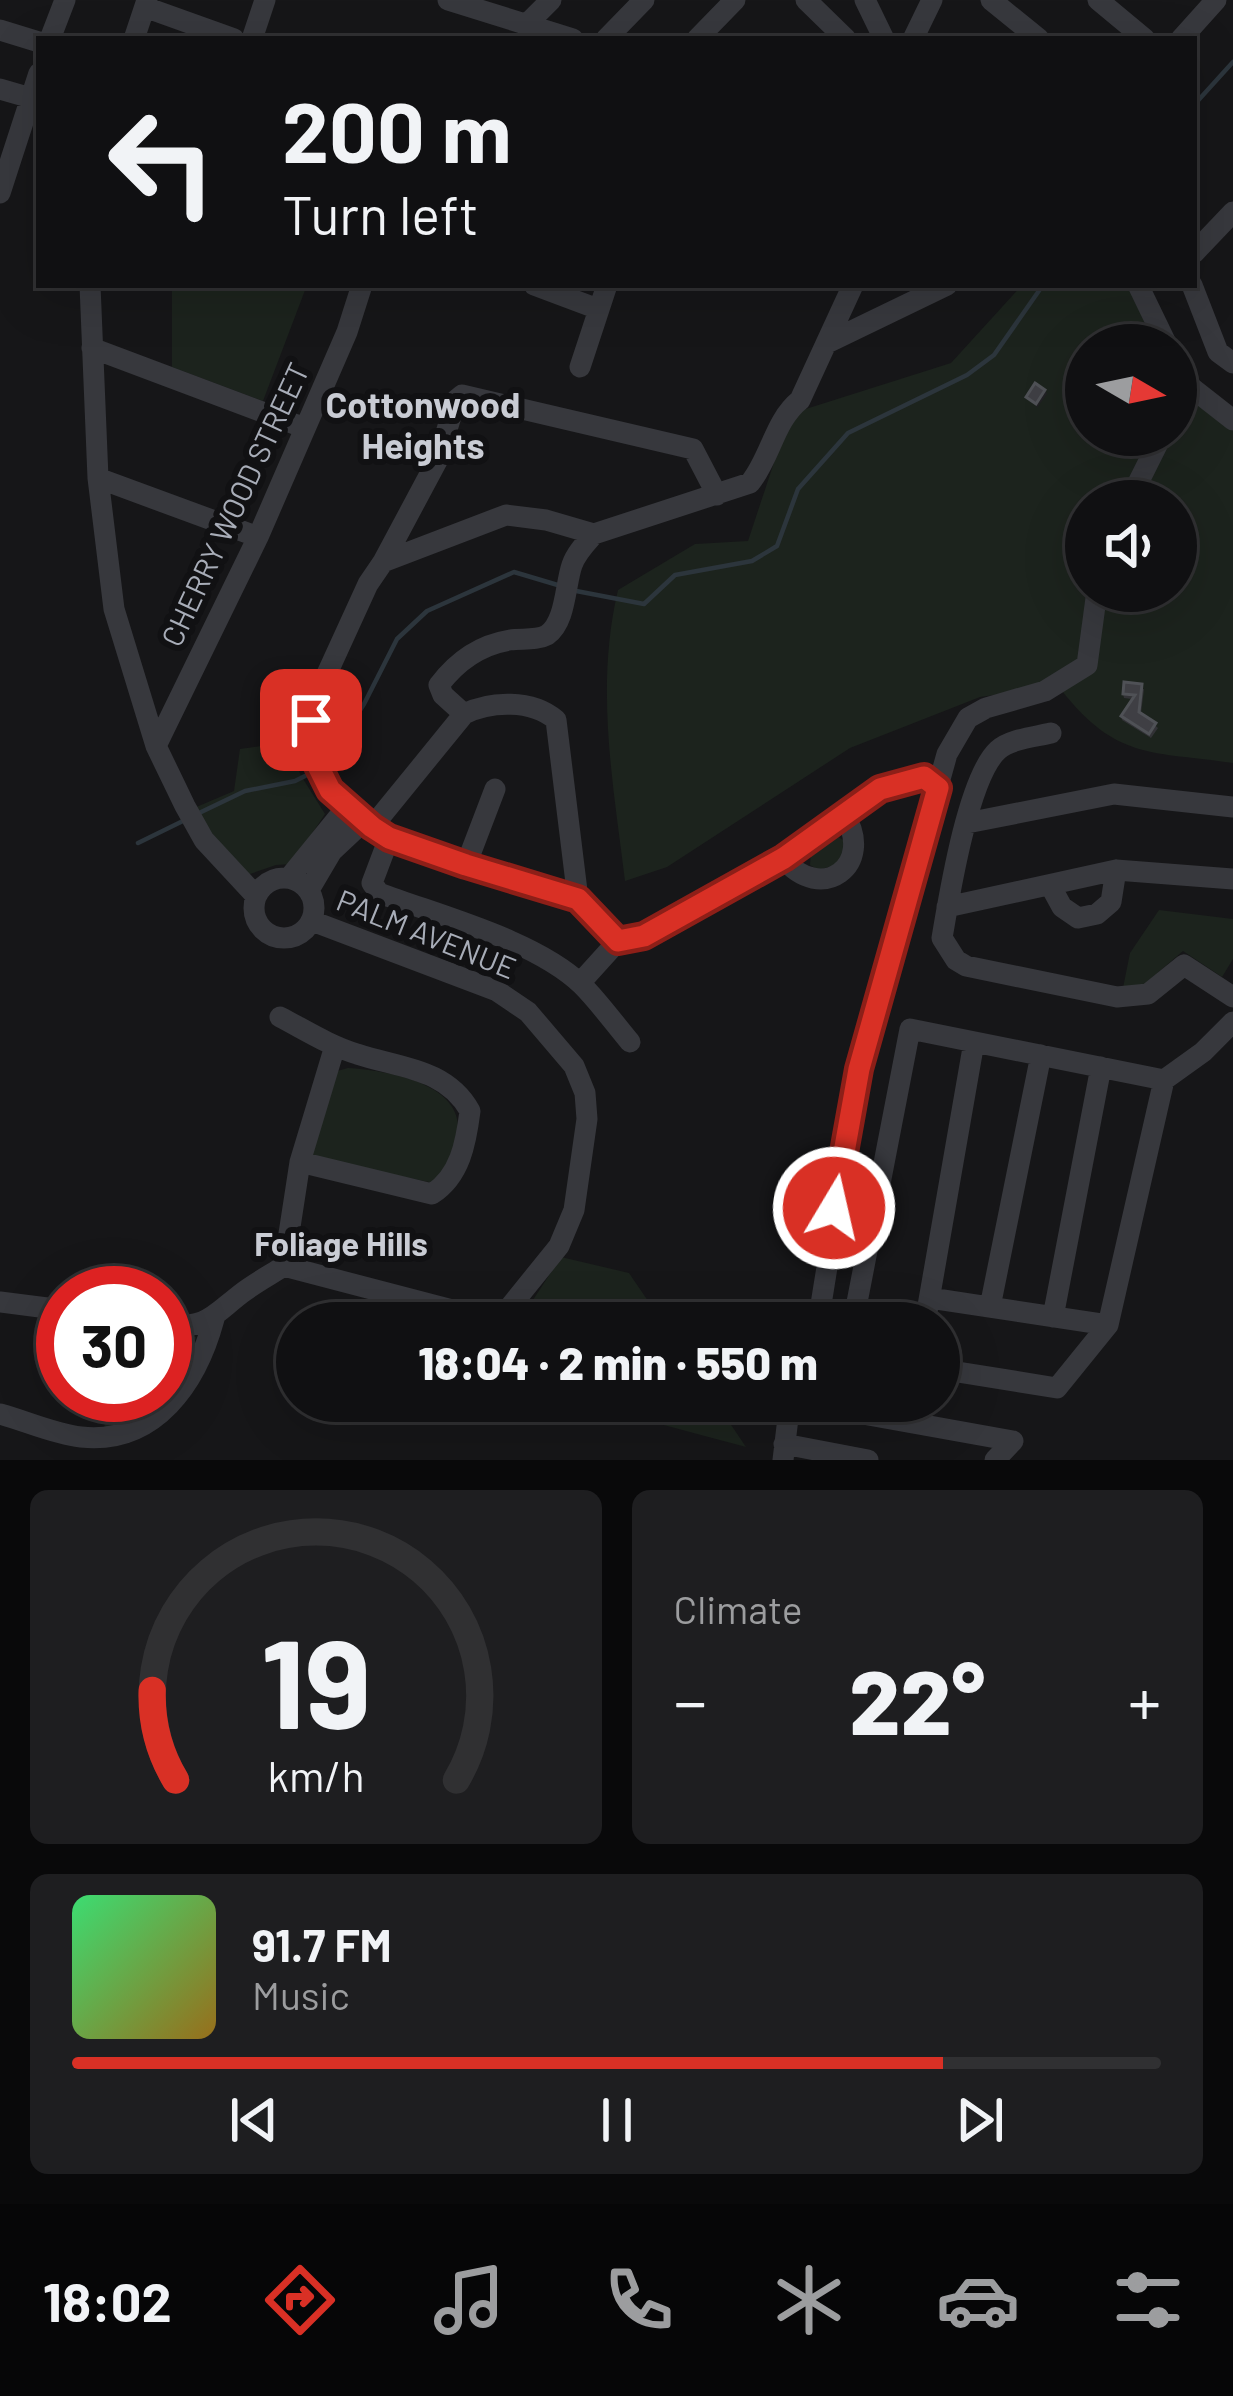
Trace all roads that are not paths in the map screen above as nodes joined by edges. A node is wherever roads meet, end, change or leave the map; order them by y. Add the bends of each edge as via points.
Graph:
1 (65, 0) edge
2 (265, 0) edge
3 (551, 0) edge
4 (644, 0) edge
5 (735, 0) edge
6 (806, 0) edge
7 (865, 0) edge
8 (932, 0) edge
9 (991, 0) edge
10 (1098, 0) edge
11 (1216, 0) edge
12 (454, 1) edge
13 (146, 3) edge
14 (526, 25) junction
15 (0, 30) edge
16 (923, 34) edge
17 (51, 36) edge
18 (135, 36) edge
19 (227, 36) edge
20 (253, 36) edge
21 (563, 36) edge
22 (610, 36) edge
23 (700, 36) edge
24 (843, 36) edge
25 (883, 36) edge
26 (1035, 36) edge
27 (1141, 36) edge
28 (1184, 36) edge
29 (36, 41) edge
30 (36, 82) edge
31 (0, 89) edge
32 (31, 98) junction
33 (7, 147) edge
34 (0, 194) edge
35 (1231, 218) edge
36 (1197, 250) edge
37 (90, 288) edge
38 (361, 288) edge
39 (542, 288) edge
40 (606, 288) edge
41 (852, 288) edge
42 (940, 288) edge
43 (1139, 288) edge
44 (1193, 288) edge
45 (598, 309) junction
46 (1157, 324) edge
47 (826, 343) junction
48 (92, 348) junction
49 (1233, 363) edge
50 (580, 367) dead end
51 (1197, 388) edge
52 (1233, 420) edge
53 (305, 428) junction
54 (98, 478) junction
55 (717, 495) junction
56 (594, 534) junction
57 (258, 537) junction
58 (383, 562) junction
59 (1094, 612) edge
60 (464, 714) junction
61 (1051, 733) dead end
62 (156, 746) junction
63 (938, 788) junction
64 (495, 789) dead end
65 (1233, 806) edge
66 (844, 814) junction
67 (368, 824) junction
68 (967, 824) junction
69 (784, 858) junction
70 (466, 865) junction
71 (1116, 870) junction
72 (289, 878) junction
73 (1233, 879) edge
74 (1050, 885) junction
75 (309, 890) junction
76 (256, 896) junction
77 (578, 899) junction
78 (947, 907) junction
79 (312, 921) junction
80 (618, 941) junction
81 (580, 983) junction
82 (1233, 997) edge
83 (280, 1017) dead end
84 (1233, 1022) edge
85 (630, 1042) dead end
86 (974, 1042) junction
87 (334, 1046) junction
88 (1041, 1055) junction
89 (1102, 1067) junction
90 (1164, 1080) junction
91 (300, 1162) junction
92 (284, 1266) junction
93 (929, 1298) junction
94 (0, 1301) edge
95 (821, 1302) edge
96 (857, 1302) edge
97 (928, 1302) edge
98 (36, 1306) edge
99 (990, 1307) junction
100 (1053, 1316) junction
101 (214, 1319) junction
102 (192, 1325) edge
103 (1108, 1325) junction
104 (960, 1372) edge
105 (0, 1414) edge
106 (787, 1422) edge
107 (910, 1422) edge
108 (783, 1452) edge
109 (868, 1460) edge
110 (995, 1460) edge

1 - 17 street
2 - 20 street
3 - 14 street
4 - 22 street
5 - 23 street
6 - 24 street
7 - 25 street
8 - 16 street
9 - 26 street
10 - 27 street
11 - 28 street
12 - 14 street
13 - 18 street
13 - 19 street
14 - 21 street
15 - 29 street
30 - 32 street
31 - 32 street
32 - 33 street
33 - 34 street
35 - 36 street
37 - 48 street
38 - 53 street, CHERRY WOOD STREET
39 - 45 street
40 - 45 street
41 - 47 street
42 - 47 street
43 - 46 street
44 - 49 street via 1218,352
45 - 50 street
47 - 55 street via 763,466 749,483
48 - 53 street
48 - 54 street
51 - 52 street
53 - 57 street, CHERRY WOOD STREET
54 - 57 street
54 - 62 street via 115,609
55 - 56 street
55 - 58 street via 693,448 462,395
56 - 58 street via 506,514
56 - 60 street via 574,559 551,632 474,652 440,685
57 - 62 street, CHERRY WOOD STREET
58 - 67 street via 311,720 314,758 330,790
59 - 63 street via 1087,665 1045,692 968,718
60 - 67 street
60 - 77 street via 498,702 556,720
61 - 68 street via 1002,746 986,764
62 - 76 street via 204,840
63 - 66 street via 924,777 880,789
63 - 95 street via 859,1069
64 - 70 street
65 - 68 street via 1114,794
66 - 69 street
66 - 69 street via 855,850 832,878 795,873
67 - 70 street
67 - 72 street
67 - 75 street via 332,851
67 - 81 street via 379,893 513,945
68 - 78 street
69 - 80 street via 644,936
70 - 77 street
71 - 73 street
71 - 74 street
71 - 74 street via 1111,902 1097,914 1078,918
72 - 75 street
72 - 76 street
74 - 78 street
75 - 79 street
76 - 79 street via 256,920 272,937 296,937
77 - 80 street
78 - 82 street via 942,938 966,966 1118,997 1148,994 1184,965
79 - 92 street, PALM AVENUE via 497,992 528,1012 574,1066 587,1119 574,1210 559,1246 509,1308 475,1316
80 - 81 street
81 - 85 street
83 - 87 street
84 - 90 street
86 - 88 street
86 - 93 street
86 - 96 street via 910,1029
87 - 91 street
87 - 91 street via 445,1082 470,1112 467,1134 447,1184 432,1194
88 - 89 street
88 - 99 street
89 - 90 street
89 - 100 street
90 - 103 street
91 - 92 street
92 - 101 street
93 - 97 street
93 - 99 street
94 - 98 street
99 - 100 street
100 - 103 street
101 - 102 street
101 - 105 street via 185,1390 146,1422 112,1437 78,1437
103 - 104 street via 1057,1388
106 - 108 street
107 - 110 street via 1012,1441
108 - 109 street

